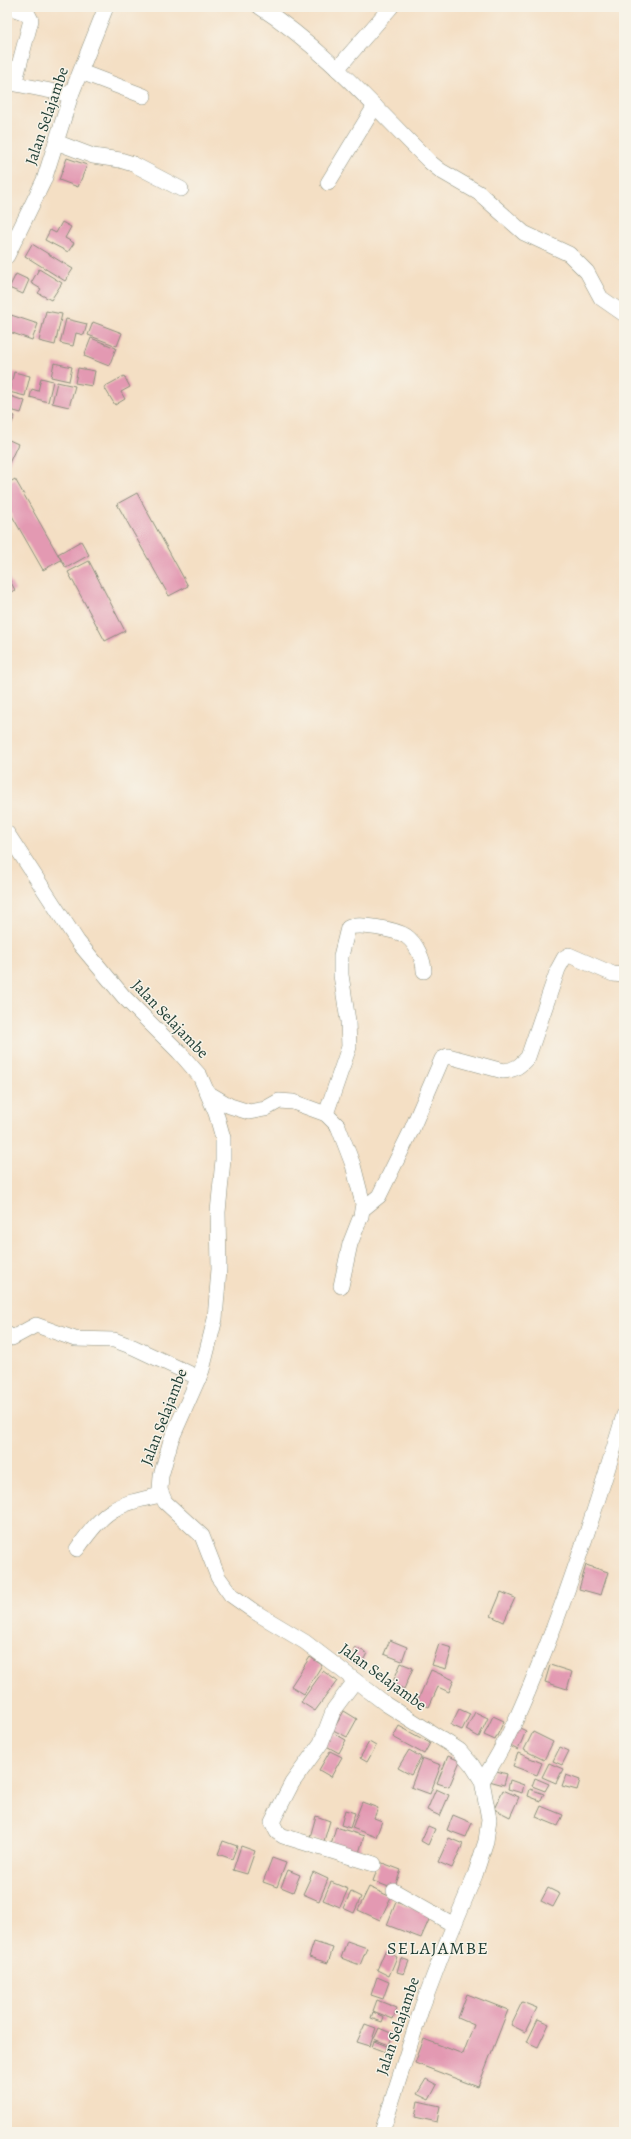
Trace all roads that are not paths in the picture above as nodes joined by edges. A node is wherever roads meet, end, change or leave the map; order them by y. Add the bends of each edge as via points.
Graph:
1 (9, 7) edge
2 (106, 7) edge
3 (260, 7) edge
4 (391, 7) edge
5 (337, 69) junction
6 (81, 72) junction
7 (71, 95) junction
8 (144, 96) dead end
9 (375, 106) junction
10 (56, 142) junction
11 (328, 183) dead end
12 (181, 189) dead end
13 (7, 256) edge
14 (624, 314) edge
15 (7, 833) edge
16 (424, 971) dead end
17 (624, 975) edge
18 (208, 1093) junction
19 (326, 1114) junction
20 (363, 1209) junction
21 (341, 1286) dead end
22 (7, 1334) edge
23 (199, 1378) junction
24 (624, 1415) edge
25 (161, 1495) junction
26 (77, 1549) dead end
27 (355, 1681) junction
28 (482, 1781) junction
29 (374, 1864) dead end
30 (394, 1891) dead end
31 (454, 1925) junction
32 (382, 2132) edge

1 - 7 street via 28,14 31,20 16,84
2 - 6 street, Jalan Selajambe
3 - 5 street via 295,32
4 - 5 street
5 - 9 street
6 - 7 street, Jalan Selajambe
6 - 8 street
7 - 10 street, Jalan Selajambe
9 - 11 street
9 - 14 street via 441,171 480,193 524,233 577,260 587,272 601,298
10 - 12 street via 93,156 133,164
10 - 13 street, Jalan Selajambe via 40,191
15 - 18 street, Jalan Selajambe via 78,942 124,997 187,1060 200,1076
16 - 19 street via 422,957 406,936 364,925 353,925 348,928 341,956 340,975 348,1021 349,1047
17 - 20 street via 613,974 569,955 564,958 558,969 528,1057 521,1064 512,1070 503,1071 448,1056 442,1059 379,1196
18 - 19 street via 230,1106 249,1112 265,1109 284,1100
18 - 23 street, Jalan Selajambe via 223,1138 223,1160 218,1212 219,1269 216,1313
19 - 20 street via 338,1126 344,1138
20 - 21 street via 350,1244
22 - 23 street via 12,1338 36,1326 75,1339 114,1340
23 - 25 street, Jalan Selajambe via 171,1440 160,1476
24 - 28 street via 590,1528 558,1616 530,1688
25 - 26 street via 114,1508 96,1522
25 - 27 street, Jalan Selajambe via 165,1502 202,1536 218,1577 231,1595 305,1642
27 - 28 street, Jalan Selajambe via 414,1723 459,1750
27 - 29 street via 334,1709 321,1743 292,1783 272,1822 277,1832 283,1836
28 - 31 street, Jalan Selajambe via 489,1819 486,1842
30 - 31 street
31 - 32 street, Jalan Selajambe via 417,2023

